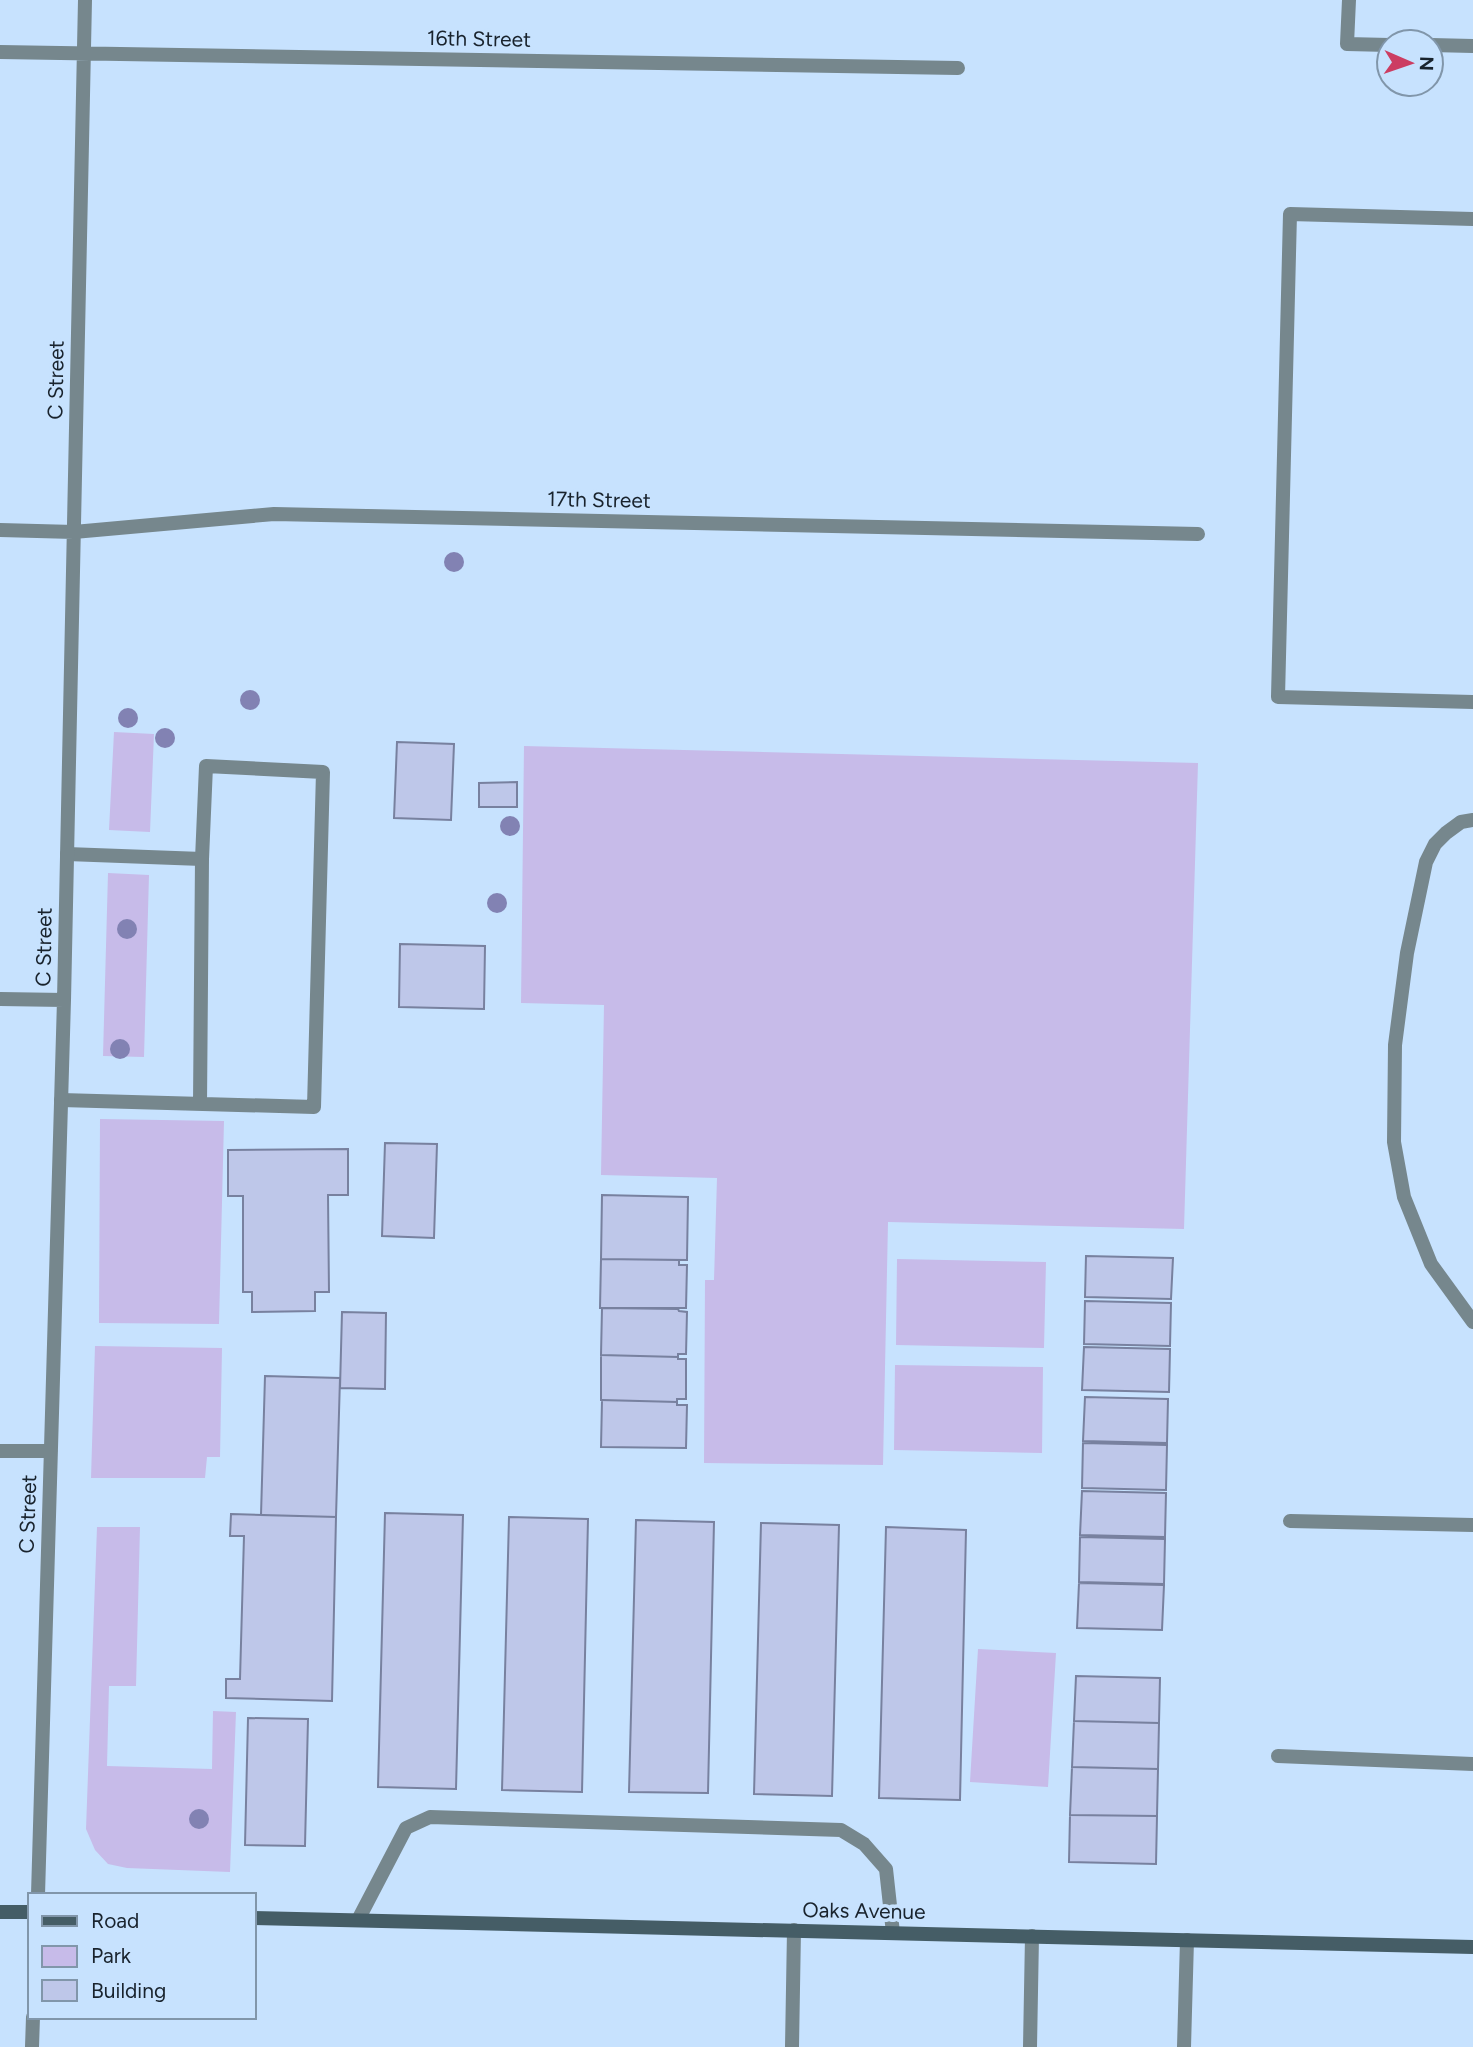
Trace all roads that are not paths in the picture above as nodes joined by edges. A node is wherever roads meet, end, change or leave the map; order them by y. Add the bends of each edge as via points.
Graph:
1 (85, 0) edge
2 (1349, 0) edge
3 (1375, 44) edge
4 (1445, 45) edge
5 (1473, 46) edge
6 (0, 52) edge
7 (83, 54) junction
8 (958, 68) dead end
9 (1473, 219) edge
10 (0, 530) edge
11 (74, 532) junction
12 (1198, 534) dead end
13 (1473, 702) edge
14 (1473, 820) edge
15 (67, 855) junction
16 (202, 859) junction
17 (0, 999) edge
18 (64, 1000) junction
19 (61, 1100) junction
20 (200, 1104) junction
21 (1473, 1322) edge
22 (0, 1451) edge
23 (51, 1451) junction
24 (1290, 1521) dead end
25 (1473, 1525) edge
26 (1278, 1756) dead end
27 (1473, 1764) edge
28 (38, 1893) edge
29 (0, 1912) edge
30 (28, 1912) edge
31 (256, 1918) edge
32 (358, 1920) junction
33 (794, 1930) junction
34 (893, 1933) junction
35 (1032, 1936) junction
36 (1186, 1940) junction
37 (1473, 1947) edge
38 (33, 2019) edge
39 (32, 2047) edge
40 (792, 2047) edge
41 (1030, 2047) edge
42 (1184, 2047) edge

1 - 7 street, C Street
2 - 3 street via 1347,44
4 - 5 street
6 - 7 street, 16th Street
7 - 8 street, 16th Street
7 - 11 street, C Street
9 - 13 street via 1290,215 1278,697
10 - 11 street, 17th Street
11 - 12 street, 17th Street via 274,514
11 - 15 street, C Street
14 - 21 street via 1446,833 1426,862 1407,953 1395,1045 1394,1142 1404,1197 1431,1264
15 - 16 street
15 - 18 street, C Street
16 - 20 street
16 - 20 street via 206,766 323,772 314,1107
17 - 18 street
18 - 19 street, C Street
19 - 20 street
19 - 23 street, C Street
22 - 23 street
23 - 28 street, C Street
24 - 25 street
26 - 27 street
29 - 30 street
31 - 32 street, Oaks Avenue
32 - 33 street, Oaks Avenue
32 - 34 street via 406,1828 430,1817 841,1830 864,1844 886,1870
33 - 34 street, Oaks Avenue
33 - 40 street
34 - 35 street, Oaks Avenue
35 - 36 street, Oaks Avenue
35 - 41 street
36 - 37 street, Oaks Avenue
36 - 42 street
38 - 39 street

